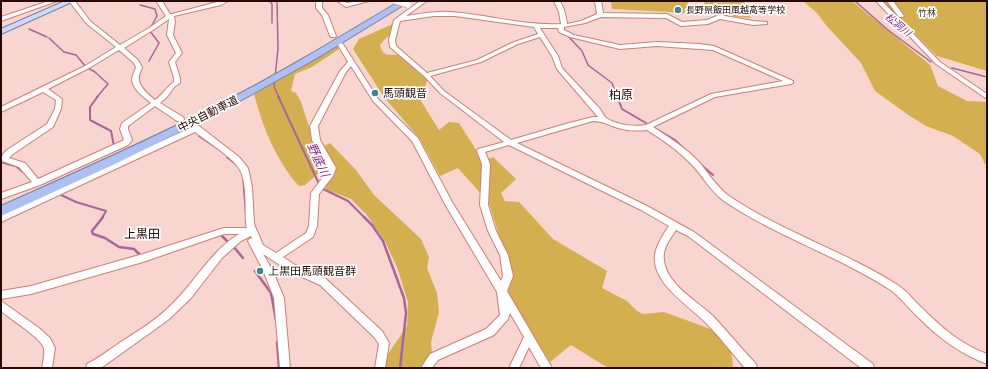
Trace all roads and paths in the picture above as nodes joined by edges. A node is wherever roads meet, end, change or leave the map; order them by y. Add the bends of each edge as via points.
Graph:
1 (54, 1) edge
2 (72, 1) edge
3 (159, 1) edge
4 (225, 1) edge
5 (319, 1) edge
6 (340, 1) edge
7 (366, 1) edge
8 (396, 1) edge
9 (399, 1) edge
10 (424, 1) edge
11 (557, 1) edge
12 (598, 1) edge
13 (880, 1) edge
14 (890, 1) edge
15 (409, 5) edge
16 (170, 15) junction
17 (600, 15) junction
18 (1, 19) edge
19 (397, 20) junction
20 (765, 23) dead end
21 (535, 25) junction
22 (561, 27) junction
23 (907, 29) junction
24 (1, 32) edge
25 (541, 35) junction
26 (333, 36) dead end
27 (341, 45) dead end
28 (119, 47) junction
29 (352, 61) junction
30 (287, 70) junction
31 (426, 75) junction
32 (264, 82) junction
33 (44, 89) junction
34 (987, 97) edge
35 (155, 104) junction
36 (1, 110) edge
37 (180, 119) dead end
38 (603, 119) junction
39 (648, 127) junction
40 (509, 142) junction
41 (37, 182) junction
42 (1, 196) edge
43 (1, 205) edge
44 (1, 211) edge
45 (1, 219) edge
46 (675, 225) junction
47 (253, 231) junction
48 (276, 257) junction
49 (502, 291) junction
50 (1, 295) edge
51 (1, 306) edge
52 (529, 337) junction
53 (987, 359) edge
54 (47, 368) edge
55 (91, 368) edge
56 (285, 368) edge
57 (380, 368) edge
58 (426, 368) edge
59 (514, 368) edge
60 (547, 368) edge
61 (752, 368) edge
62 (869, 368) edge

1 - 18 street
2 - 24 main road
2 - 28 street via 88,22
3 - 16 street
4 - 16 street
5 - 26 street via 319,8 325,15
6 - 7 street via 346,4
8 - 15 street, bridge
9 - 30 highway, 中央自動車道
10 - 15 street
11 - 22 street via 562,8 564,25
12 - 17 street
13 - 23 street
14 - 23 street via 910,27
15 - 19 street
15 - 30 highway, 中央自動車道
16 - 28 street
16 - 35 street via 170,35 180,53 172,62 177,83
17 - 20 street via 667,16 681,24 708,22 719,17
17 - 22 street via 594,19
19 - 21 street via 425,14 454,14
19 - 31 street via 391,42 393,47
21 - 22 street
21 - 25 street
22 - 39 street via 561,31 572,36 617,46 657,44 714,48 791,82 713,95
23 - 34 street via 938,62
25 - 31 street via 516,43 479,61
25 - 38 street via 555,56 559,68
27 - 29 street
28 - 33 street
28 - 35 street via 136,61 139,67 135,78 136,84
29 - 48 street via 343,71 314,126 316,140 332,168 315,193 310,235
29 - 49 street via 375,100 415,140 449,204
30 - 32 highway, 中央自動車道
31 - 40 street via 442,92
32 - 43 highway, 中央自動車道
32 - 44 highway, 中央自動車道 via 170,133
33 - 36 street
33 - 41 street via 59,99 54,120 10,152 5,159 22,165
35 - 37 street
35 - 41 street via 125,125 128,140 126,143
38 - 39 street via 635,129
38 - 40 street via 593,119
39 - 53 street via 685,153 714,188 727,199 896,289 938,331 964,350
40 - 46 street
40 - 49 street via 481,151 486,164 484,205 492,231 504,255 508,276
41 - 42 street
45 - 47 street via 194,127 236,159 245,170 250,224
46 - 61 street via 662,244 659,260 661,270 669,282 708,318
46 - 62 street
47 - 48 street via 260,247
47 - 50 street via 224,231 143,258 30,290
47 - 55 street via 237,239 224,250 212,262 198,284 152,327
47 - 56 street via 250,237 279,298
48 - 57 street via 292,268 323,282 378,334 384,344
49 - 52 street
49 - 58 street via 505,316 498,324 490,332 434,357
51 - 54 street via 43,338 49,346
52 - 59 street
52 - 60 street

